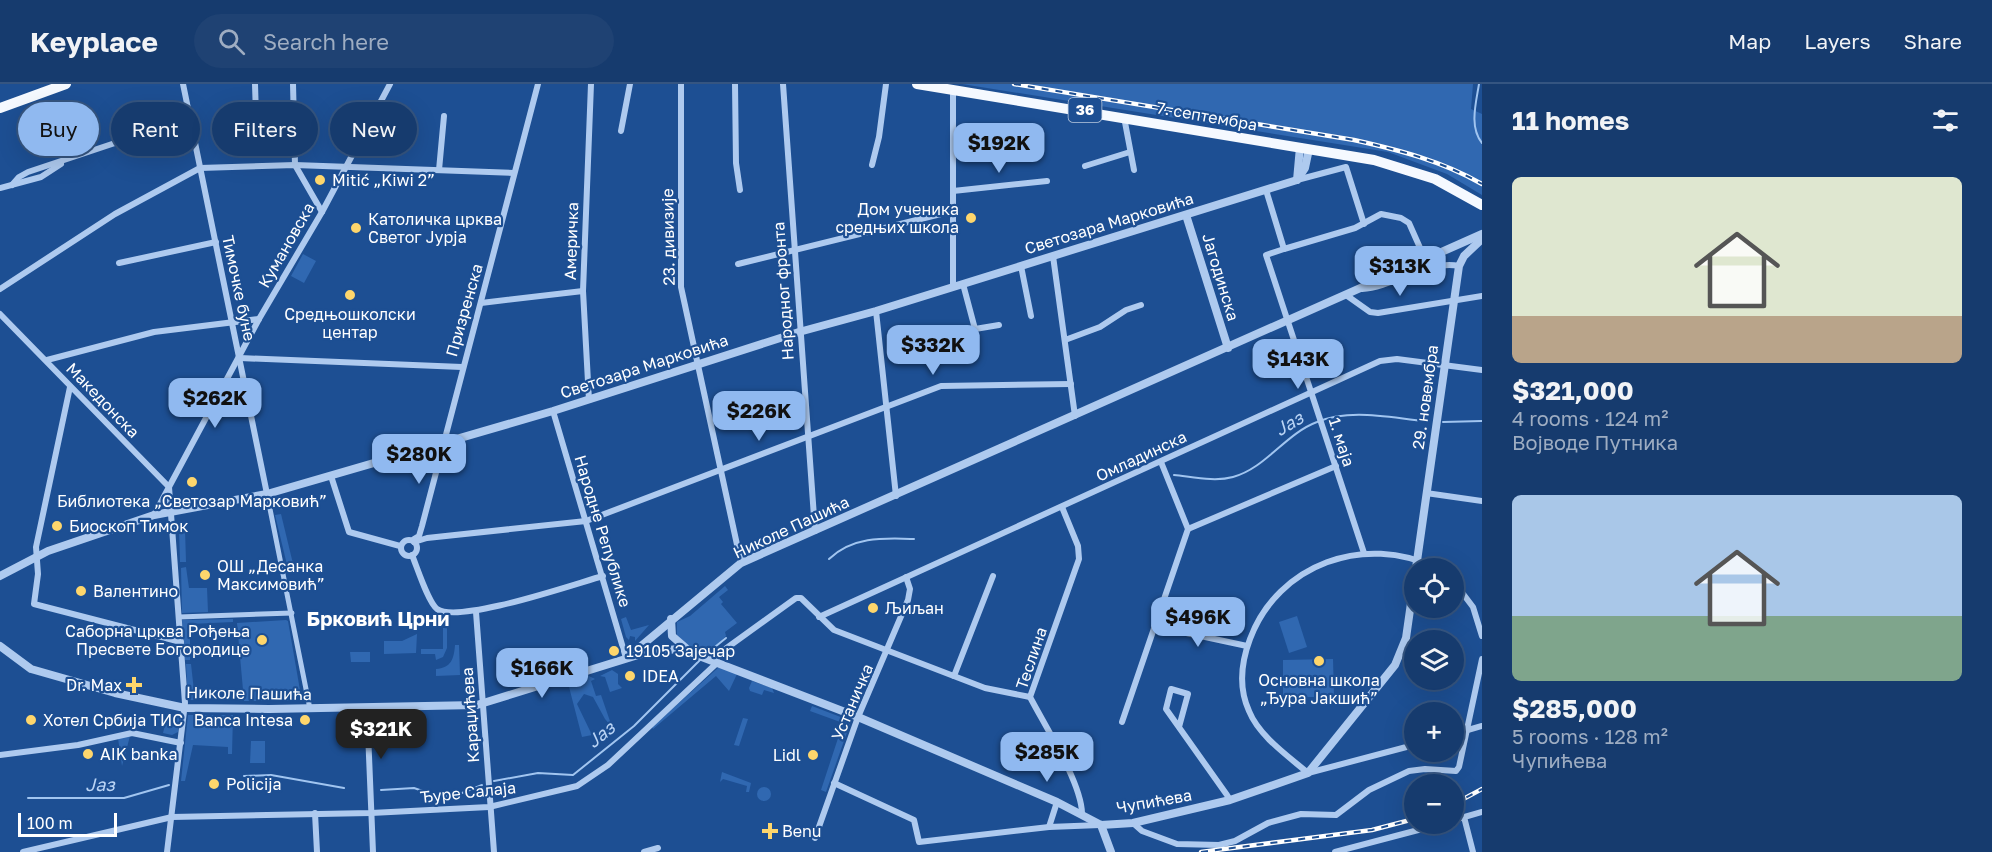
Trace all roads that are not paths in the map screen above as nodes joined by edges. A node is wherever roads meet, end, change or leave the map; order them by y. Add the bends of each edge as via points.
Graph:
1 (66, 84) edge
2 (183, 84) edge
3 (255, 84) edge
4 (292, 84) edge
5 (390, 84) edge
6 (538, 84) edge
7 (591, 84) edge
8 (630, 84) edge
9 (681, 84) edge
10 (735, 84) edge
11 (783, 84) edge
12 (886, 84) edge
13 (918, 84) edge
14 (953, 89) junction
15 (187, 102) edge
16 (256, 102) edge
17 (293, 102) edge
18 (0, 108) edge
19 (444, 116) dead end
20 (1124, 117) junction
21 (621, 131) dead end
22 (111, 145) edge
23 (1304, 148) junction
24 (1130, 152) junction
25 (198, 156) edge
26 (295, 156) edge
27 (295, 165) junction
28 (872, 165) dead end
29 (1085, 166) dead end
30 (344, 167) junction
31 (200, 168) junction
32 (440, 170) junction
33 (1134, 170) dead end
34 (514, 173) junction
35 (1298, 180) junction
36 (1047, 181) dead end
37 (0, 188) edge
38 (740, 190) dead end
39 (1266, 190) junction
40 (953, 191) junction
41 (1482, 206) edge
42 (322, 212) junction
43 (953, 212) junction
44 (1186, 215) junction
45 (1364, 224) junction
46 (1482, 234) edge
47 (1482, 239) edge
48 (216, 242) junction
49 (1284, 249) junction
50 (795, 252) junction
51 (1053, 256) junction
52 (1425, 259) junction
53 (119, 263) dead end
54 (738, 264) dead end
55 (1021, 266) junction
56 (1459, 266) junction
57 (963, 284) junction
58 (953, 287) junction
59 (0, 289) edge
60 (1358, 290) junction
61 (583, 291) junction
62 (1346, 295) junction
63 (1482, 296) edge
64 (1454, 301) junction
65 (481, 303) junction
66 (1142, 305) dead end
67 (876, 311) junction
68 (0, 314) edge
69 (1031, 316) dead end
70 (259, 319) junction
71 (1288, 320) junction
72 (232, 321) junction
73 (999, 325) dead end
74 (799, 332) junction
75 (1065, 340) junction
76 (1228, 348) junction
77 (240, 358) junction
78 (47, 360) junction
79 (697, 364) junction
80 (1444, 365) junction
81 (462, 367) junction
82 (1482, 370) edge
83 (1071, 384) junction
84 (70, 387) junction
85 (1312, 394) junction
86 (589, 400) junction
87 (885, 408) junction
88 (553, 411) junction
89 (1075, 416) junction
90 (807, 437) junction
91 (442, 441) junction
92 (1161, 462) junction
93 (1336, 466) junction
94 (721, 470) junction
95 (331, 476) junction
96 (169, 487) junction
97 (1426, 493) junction
98 (267, 494) junction
99 (896, 496) junction
100 (1482, 501) edge
101 (1062, 507) junction
102 (172, 511) junction
103 (154, 515) junction
104 (586, 522) junction
105 (1188, 529) junction
106 (815, 531) junction
107 (413, 541) junction
108 (400, 546) junction
109 (1364, 553) junction
110 (412, 555) junction
111 (34, 556) junction
112 (1418, 558) edge
113 (1404, 562) edge
114 (741, 564) junction
115 (0, 576) edge
116 (603, 576) junction
117 (993, 576) dead end
118 (906, 577) junction
119 (1464, 594) edge
120 (476, 612) junction
121 (292, 613) junction
122 (1479, 613) edge
123 (179, 617) junction
124 (819, 617) junction
125 (1409, 618) edge
126 (671, 619) junction
127 (1154, 626) junction
128 (659, 629) junction
129 (672, 636) junction
130 (1482, 636) edge
131 (181, 642) junction
132 (1247, 646) junction
133 (1, 648) edge
134 (664, 648) junction
135 (690, 651) junction
136 (888, 652) junction
137 (626, 658) junction
138 (709, 659) junction
139 (1482, 659) edge
140 (954, 676) junction
141 (1030, 697) junction
142 (483, 704) junction
143 (184, 708) junction
144 (367, 708) junction
145 (310, 709) junction
146 (858, 717) junction
147 (1122, 722) dead end
148 (1482, 726) edge
149 (1179, 727) junction
150 (1468, 730) junction
151 (1464, 731) edge
152 (181, 743) junction
153 (1404, 748) edge
154 (0, 754) edge
155 (1308, 773) junction
156 (834, 783) junction
157 (1230, 800) junction
158 (1057, 802) junction
159 (489, 807) junction
160 (315, 813) junction
161 (371, 813) junction
162 (1082, 813) junction
163 (1482, 813) edge
164 (172, 817) junction
165 (1464, 817) joint
166 (1133, 824) junction
167 (1101, 825) junction
168 (1049, 827) junction
169 (1404, 834) edge
170 (815, 838) dead end
171 (658, 848) dead end
172 (23, 852) edge
173 (167, 852) edge
174 (317, 852) edge
175 (373, 852) edge
176 (494, 852) edge
177 (644, 852) edge
178 (1111, 852) edge
179 (1335, 852) edge
180 (1473, 852) edge

1 - 18 main road
2 - 15 street, Тимочке буне
3 - 16 street
4 - 17 street
5 - 30 street, Кумановска
6 - 34 street, Призренска
7 - 61 street, Америчка
8 - 21 street
9 - 79 street, 23. дивизије via 680,277
10 - 38 street via 735,164
11 - 50 street, Народног фронта
12 - 28 street
13 - 14 main road, 7. септембра / 36
14 - 20 main road, 7. септембра / 36
14 - 40 street
19 - 32 street
20 - 23 main road, 7. септембра / 36
20 - 24 street
22 - 37 street via 64,162 50,173
23 - 35 street
23 - 41 main road, 7. септембра / 36 via 1414,171
24 - 29 street
24 - 33 street
25 - 31 street, Тимочке буне
26 - 27 street
27 - 30 street
27 - 31 street
27 - 42 street
30 - 32 street
30 - 42 street, Кумановска
31 - 48 street, Тимочке буне
31 - 59 street via 115,214
32 - 34 street
34 - 65 street, Призренска
35 - 39 street, Светозара Марковића
35 - 45 street, Светозара Марковића via 1346,167
36 - 40 street
39 - 44 street, Светозара Марковића
39 - 49 street
40 - 43 street
42 - 70 street, Кумановска
43 - 50 street
43 - 58 street
44 - 51 street, Светозара Марковића
44 - 76 street, Јагодинска
45 - 49 street
45 - 52 street via 1381,214 1405,220
46 - 52 street, Николе Пашића
47 - 56 street
48 - 53 street
48 - 72 street, Тимочке буне
49 - 71 street, 1. маја via 1266,255
50 - 54 street
50 - 74 street, Народног фронта
51 - 55 street, Светозара Марковића
51 - 75 street
52 - 60 street, Николе Пашића
55 - 57 street, Светозара Марковића
55 - 69 street
56 - 60 street, Николе Пашића via 1443,264
56 - 64 street, 29. новембра
57 - 58 street, Светозара Марковића
57 - 73 street via 975,329
58 - 67 street, Светозара Марковића
60 - 62 street, Николе Пашића
61 - 65 street
61 - 86 street, Америчка
62 - 64 street via 1374,313
62 - 71 street, Николе Пашића
63 - 64 street
64 - 80 street, 29. новембра
65 - 81 street, Призренска
66 - 75 street
67 - 74 street, Светозара Марковића
67 - 87 street
68 - 78 street, Македонска
70 - 72 street
70 - 77 street, Кумановска
71 - 76 street, Николе Пашића
71 - 85 street, 1. маја
72 - 77 street, Тимочке буне
72 - 78 street via 154,332
74 - 79 street, Светозара Марковића
74 - 90 street, Народног фронта
75 - 83 street
76 - 89 street, Николе Пашића
77 - 81 street
77 - 96 street, Кумановска
77 - 98 street, Тимочке буне
78 - 84 street, Македонска
79 - 86 street, Светозара Марковића
79 - 94 street, 23. дивизије
80 - 82 street, Омладинска
80 - 85 street, Омладинска via 1387,359
80 - 97 street, 29. новембра
81 - 91 street, Призренска
83 - 87 street via 949,384
83 - 89 street
84 - 96 street, Македонска
84 - 111 street
85 - 92 street, Омладинска
85 - 93 street, 1. маја
86 - 88 street, Светозара Марковића
87 - 90 street
87 - 99 street
88 - 91 street, Светозара Марковића
88 - 104 street, Народне Републике
89 - 99 street, Николе Пашића
90 - 94 street
90 - 106 street, Народног фронта
91 - 95 street, Светозара Марковића
91 - 107 street, Призренска via 420,533
92 - 101 street, Омладинска
92 - 105 street
93 - 105 street
93 - 109 street, 1. маја
94 - 104 street
94 - 114 street, 23. дивизије
95 - 98 street, Светозара Марковића
95 - 108 street via 349,532
96 - 102 street
96 - 103 street, Кумановска
97 - 100 street
97 - 112 street, 29. новембра
98 - 102 street, Светозара Марковића
98 - 121 street, Тимочке буне
99 - 106 street, Николе Пашића
101 - 118 street, Омладинска
101 - 141 street, Теслина via 1078,546 1079,559
102 - 103 street, Светозара Марковића
102 - 123 street
103 - 111 street, Светозара Марковића
104 - 107 street
104 - 116 street, Народне Републике
105 - 127 street
106 - 114 street, Николе Пашића
107 - 108 street via 405,540
107 - 110 street via 417,549
108 - 110 street via 404,555
109 - 113 street
109 - 132 street via 1324,562 1291,581 1262,613
110 - 120 street via 438,610
111 - 115 street, Светозара Марковића
111 - 131 street via 38,574 34,604
114 - 126 street, Николе Пашића
116 - 120 street
116 - 137 street, Народне Републике
117 - 140 street
118 - 124 street, Омладинска
118 - 136 street, Устаничка via 909,596
119 - 122 street
120 - 142 street, Караџићева
121 - 123 street
121 - 145 street, Тимочке буне
122 - 130 street
123 - 131 street
124 - 136 street via 834,630
124 - 138 street, Ђуре Салаја via 802,599 796,598
125 - 155 street via 1395,665
126 - 128 street, Николе Пашића
126 - 129 street
127 - 132 street
127 - 147 street
128 - 129 street
128 - 134 street via 659,642
128 - 137 street, Николе Пашића
129 - 135 street
131 - 143 street
132 - 155 street via 1241,681 1249,712 1269,738
133 - 143 street, Николе Пашића via 19,662 52,676
134 - 135 street
134 - 137 street
135 - 138 street, Чупићева
136 - 140 street
136 - 146 street, Устаничка
137 - 142 street, Николе Пашића
138 - 146 street, Чупићева
138 - 159 street, Ђуре Салаја via 588,781
139 - 150 street
140 - 141 street via 985,688
141 - 162 street, Теслина via 1072,778
142 - 144 street, Николе Пашића
142 - 159 street, Караџићева
143 - 145 street, Николе Пашића
143 - 152 street
144 - 145 street, Николе Пашића
144 - 161 street
146 - 156 street, Устаничка
146 - 158 street, Чупићева
148 - 150 street
149 - 149 street via 1166,710 1171,689 1188,694
149 - 157 street
150 - 151 street
150 - 166 street via 1458,770 1409,771 1369,790 1336,815 1303,814 1268,823 1235,841 1201,846 1177,844
152 - 154 street via 132,733 78,745
152 - 164 street
153 - 155 street, Чупићева
155 - 157 street, Чупићева
156 - 168 street via 914,820 919,842
156 - 170 street, Устаничка
157 - 166 street, Чупићева
158 - 162 street, Чупићева
158 - 168 street
159 - 161 street, Ђуре Салаја
159 - 176 street, Караџићева
160 - 161 street, Ђуре Салаја
160 - 164 street, Ђуре Салаја
160 - 174 street
161 - 175 street
162 - 167 street, Чупићева
163 - 165 street
164 - 172 street, Ђуре Салаја
164 - 173 street
165 - 180 street
166 - 167 street, Чупићева
167 - 168 street
167 - 178 street
169 - 179 street
171 - 177 street

